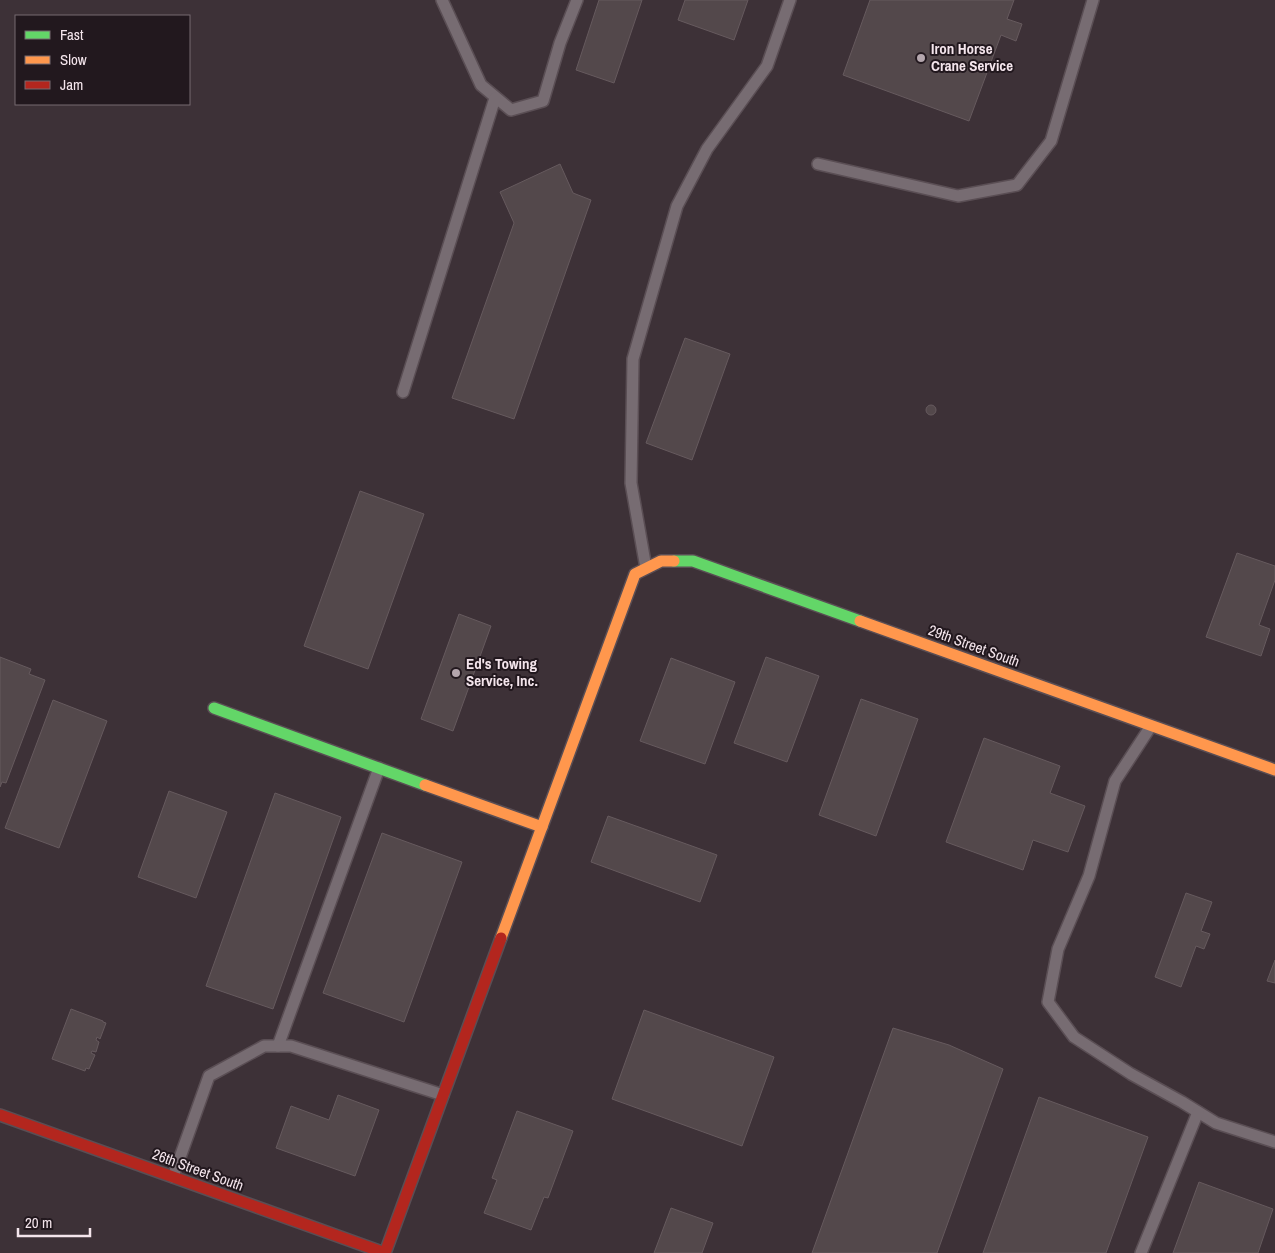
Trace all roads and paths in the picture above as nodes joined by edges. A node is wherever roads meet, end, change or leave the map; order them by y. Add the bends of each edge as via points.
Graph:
1 (442, 0) edge
2 (577, 0) edge
3 (790, 0) edge
4 (1093, 0) edge
5 (496, 98) junction
6 (818, 164) dead end
7 (403, 392) dead end
8 (646, 568) junction
9 (214, 708) dead end
10 (1151, 726) junction
11 (379, 768) junction
12 (1275, 770) edge
13 (542, 827) junction
14 (278, 1046) junction
15 (443, 1095) junction
16 (1198, 1112) junction
17 (0, 1115) edge
18 (1275, 1142) edge
19 (173, 1177) junction
20 (385, 1253) edge
21 (1142, 1253) edge

1 - 5 lane via 481,85
2 - 5 lane via 542,101 511,110
3 - 8 lane via 767,66 706,149 677,206 633,359 631,483
4 - 6 lane via 1051,141 1017,185 958,196
5 - 7 lane
8 - 10 street, 29th Street South via 661,561 693,561
8 - 13 street via 635,574
9 - 11 street
10 - 12 street, 29th Street South
10 - 16 lane via 1115,781 1089,876 1058,949 1048,1002 1074,1037
11 - 13 street
11 - 14 lane
13 - 15 street
14 - 15 lane via 291,1046
14 - 19 lane via 264,1046 209,1076
15 - 20 street
16 - 18 lane via 1216,1123
16 - 21 lane
17 - 19 street, 26th Street South
19 - 20 street, 26th Street South via 337,1240

